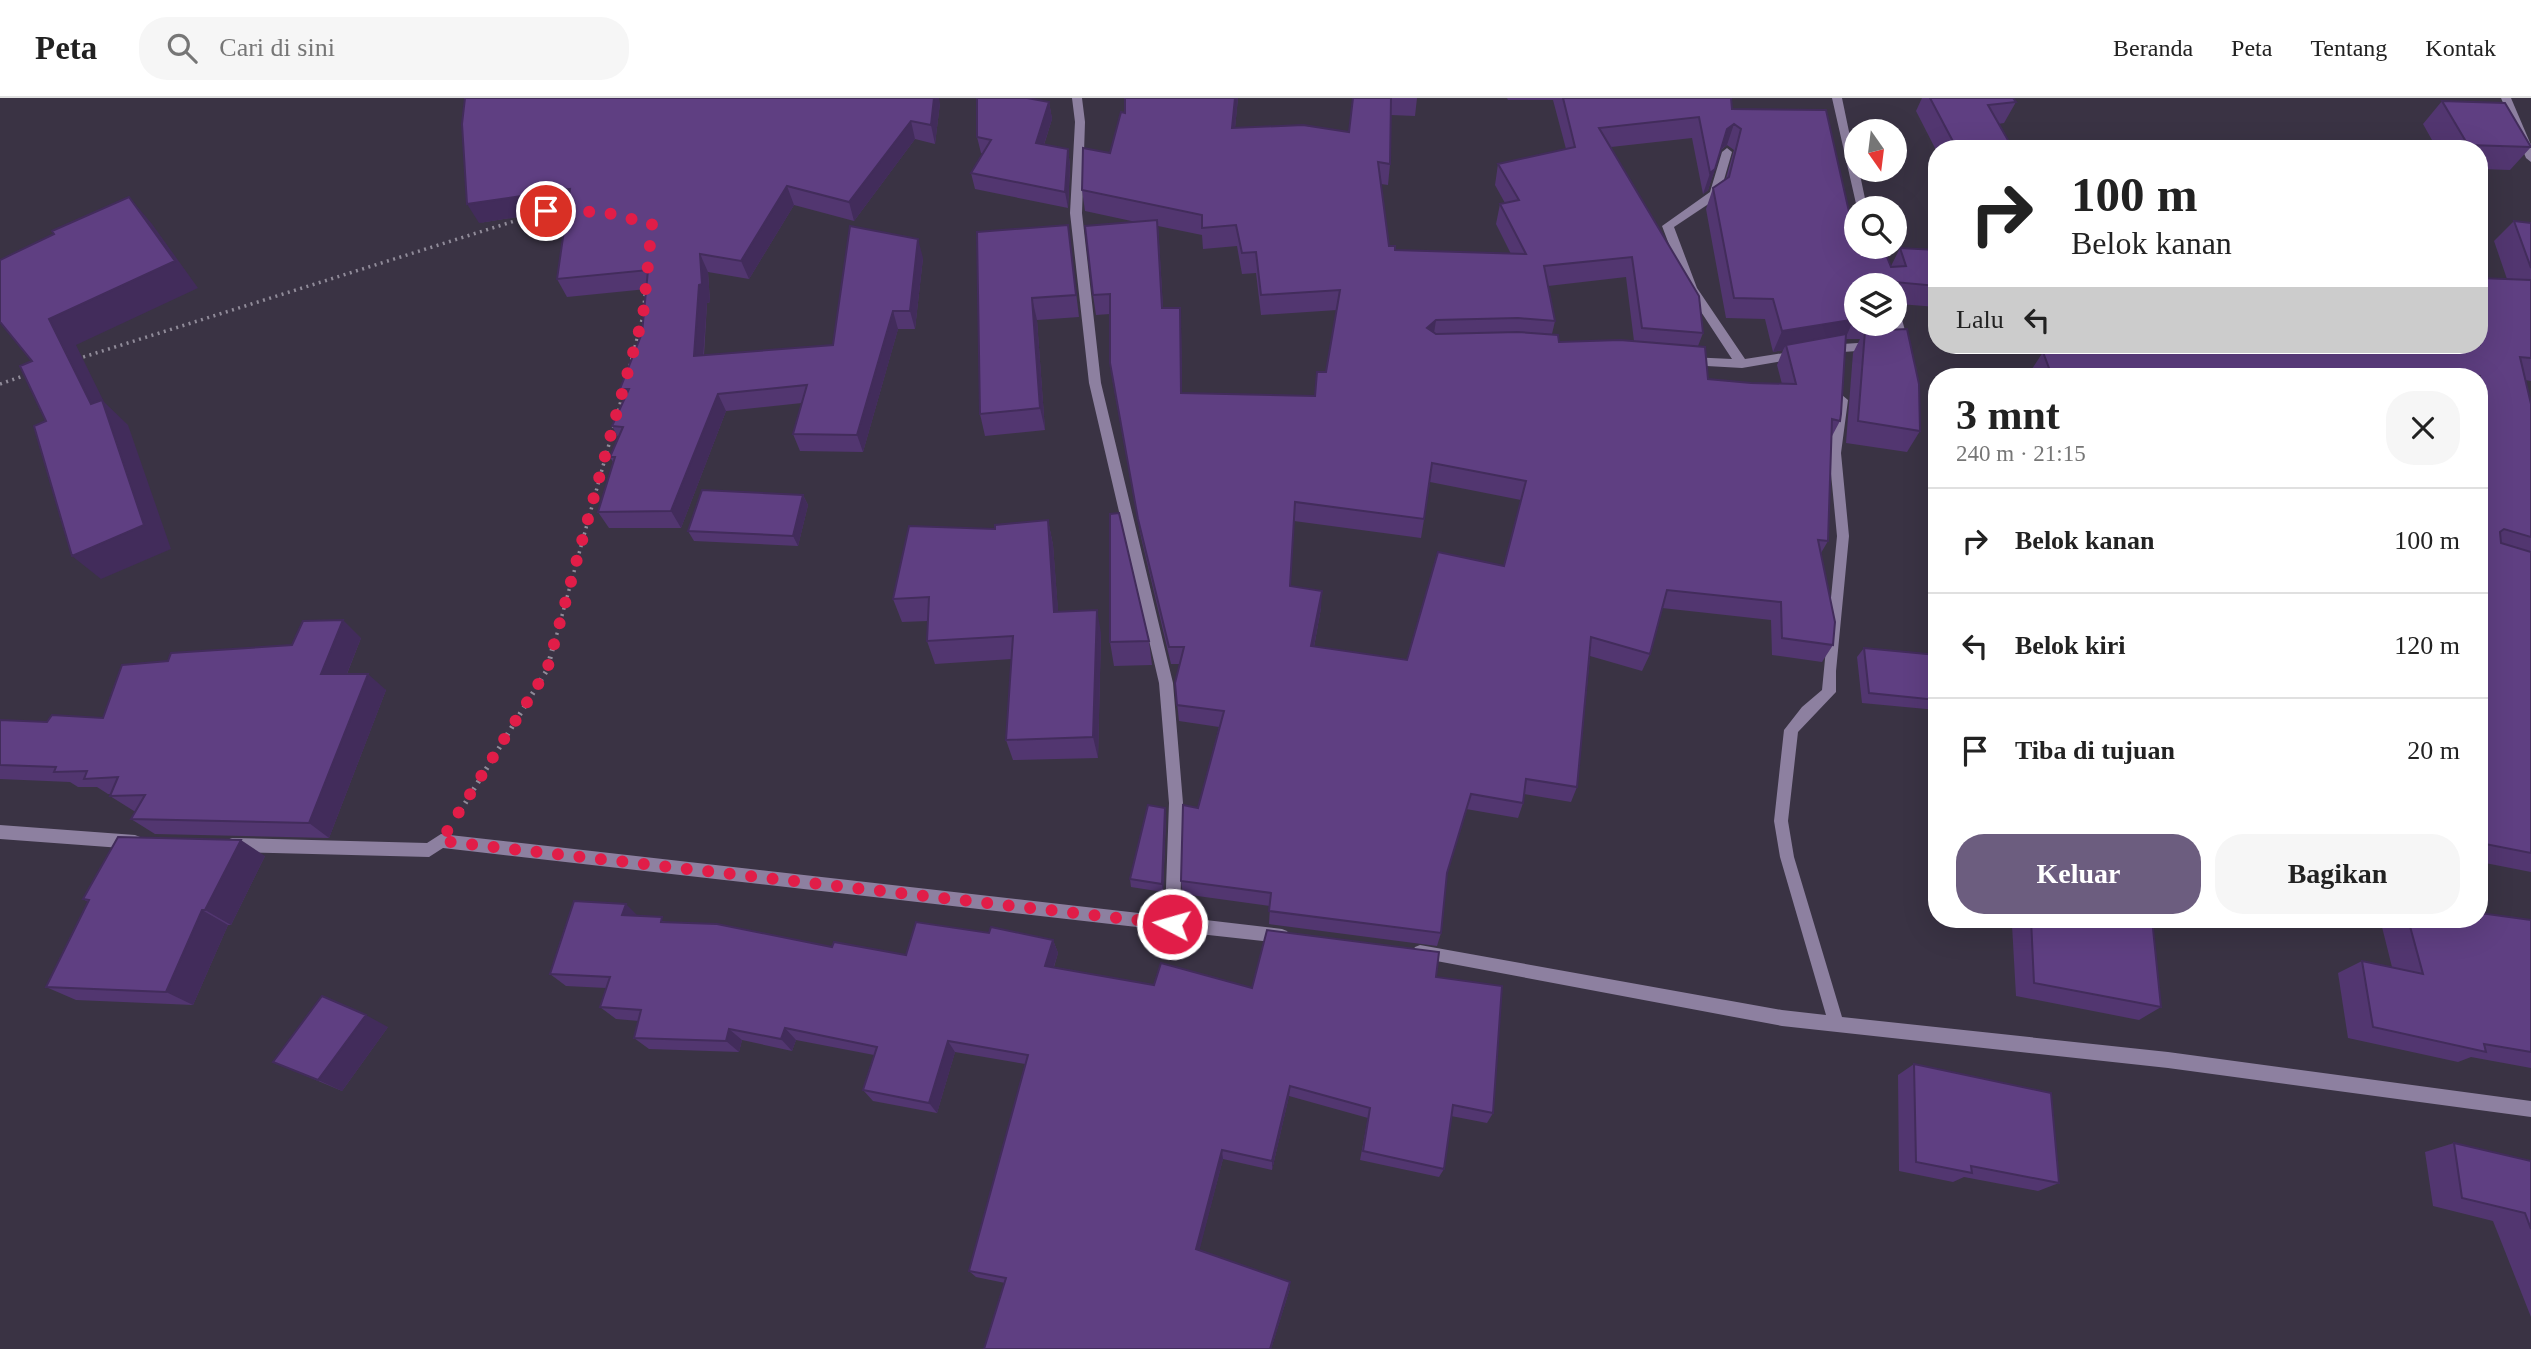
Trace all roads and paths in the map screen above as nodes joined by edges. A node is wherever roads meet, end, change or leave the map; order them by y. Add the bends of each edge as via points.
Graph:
1 (1077, 98) edge
2 (1837, 98) edge
3 (2506, 98) edge
4 (1727, 152) edge
5 (2531, 158) edge
6 (1860, 196) edge
7 (581, 211) edge
8 (647, 276) edge
9 (1899, 336) edge
10 (1677, 361) edge
11 (66, 363) edge
12 (1742, 364) junction
13 (629, 369) edge
14 (40, 371) edge
15 (626, 383) edge
16 (0, 384) edge
17 (1843, 384) edge
18 (0, 832) edge
19 (441, 841) junction
20 (149, 844) edge
21 (216, 845) edge
22 (1172, 924) junction
23 (1294, 937) edge
24 (1402, 949) edge
25 (1836, 1023) junction
26 (2531, 1109) edge

1 - 22 street via 1076,213 1095,383 1166,683 1176,803
2 - 6 street
3 - 5 street
4 - 12 street via 1716,194 1668,226 1692,289
7 - 11 path via 546,211
8 - 13 path via 643,316
9 - 12 street via 1897,342 1885,346
10 - 12 street
14 - 16 path
15 - 19 path via 547,670
17 - 25 street via 1835,453 1843,536 1829,692 1791,730 1781,821 1787,857
18 - 20 street
19 - 21 street via 429,850
19 - 22 street
22 - 23 street
24 - 25 street
25 - 26 street via 2179,1061

